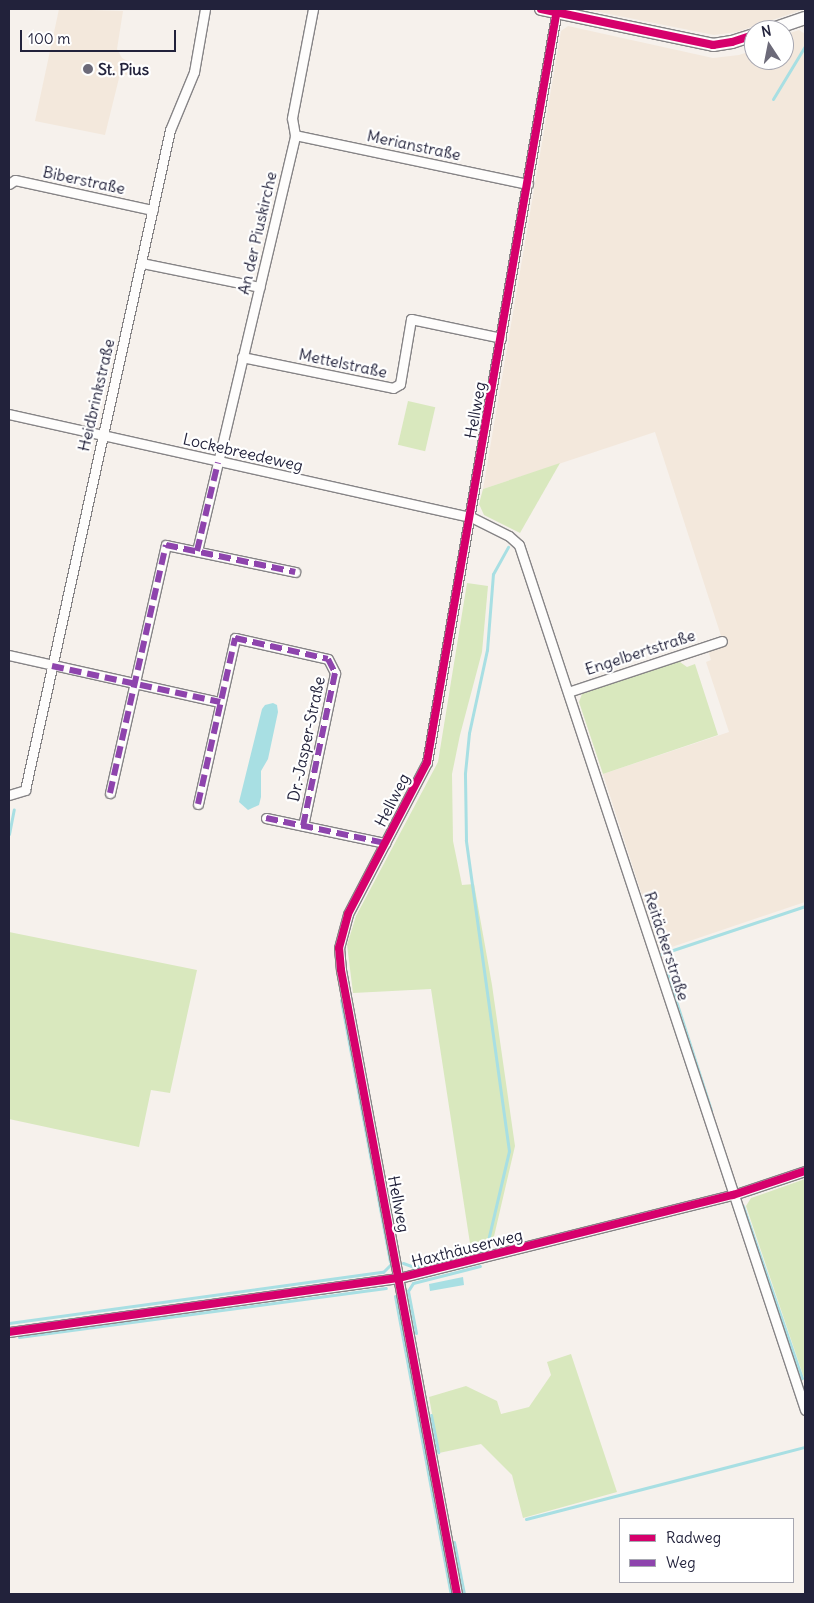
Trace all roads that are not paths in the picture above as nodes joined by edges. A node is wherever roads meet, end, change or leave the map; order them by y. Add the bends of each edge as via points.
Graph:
1 (205, 9) edge
2 (313, 9) edge
3 (541, 9) edge
4 (557, 10) edge
5 (744, 38) edge
6 (295, 135) junction
7 (9, 184) edge
8 (528, 184) junction
9 (153, 210) junction
10 (142, 263) junction
11 (260, 287) junction
12 (501, 338) junction
13 (242, 357) junction
14 (9, 414) edge
15 (102, 435) junction
16 (218, 462) junction
17 (471, 517) junction
18 (197, 551) junction
19 (295, 572) dead end
20 (722, 641) dead end
21 (9, 655) edge
22 (52, 666) junction
23 (135, 684) junction
24 (568, 692) junction
25 (220, 702) junction
26 (110, 793) dead end
27 (9, 795) edge
28 (198, 804) dead end
29 (266, 818) dead end
30 (303, 826) junction
31 (385, 844) junction
32 (805, 1171) edge
33 (733, 1195) junction
34 (399, 1278) junction
35 (9, 1332) edge
36 (805, 1410) edge
37 (458, 1594) edge

1 - 9 street, Heidbrinkstraße via 194,72 170,130
2 - 6 street, An der Piuskirche via 292,118
3 - 4 main road
4 - 5 main road via 713,45
4 - 8 street, Hellweg
6 - 8 street, Merianstraße
6 - 11 street, An der Piuskirche
7 - 9 street, Biberstraße via 15,180
8 - 12 street, Hellweg
9 - 10 street, Heidbrinkstraße
10 - 11 street
10 - 15 street, Heidbrinkstraße
11 - 13 street, An der Piuskirche
12 - 13 street, Mettelstraße via 411,319 400,384 393,388
12 - 17 street, Hellweg
13 - 16 street, An der Piuskirche
14 - 15 street, Lockebreedeweg
15 - 16 street, Lockebreedeweg
15 - 22 street, Heidbrinkstraße
16 - 17 street, Lockebreedeweg
16 - 18 street, An der Piuskirche
17 - 24 street, Reitäckerstraße via 509,536 519,545
17 - 31 street, Hellweg via 427,762
18 - 19 street
18 - 23 street via 166,545
20 - 24 street, Engelbertstraße
21 - 22 street
22 - 23 street
22 - 27 street, Heidbrinkstraße via 25,790
23 - 25 street
23 - 26 street
24 - 33 street, Reitäckerstraße
25 - 28 street
25 - 30 street, Dr.-Jasper-Straße via 235,638 328,659 335,673
29 - 30 street, Dr.-Jasper-Straße
30 - 31 street, Dr.-Jasper-Straße
31 - 34 street, Hellweg via 348,914 339,948
32 - 33 street, Haxthäuserweg
33 - 34 street, Haxthäuserweg
33 - 36 street, Reitäckerstraße
34 - 35 street, Haxthäuserweg
34 - 37 street, Hellweg

